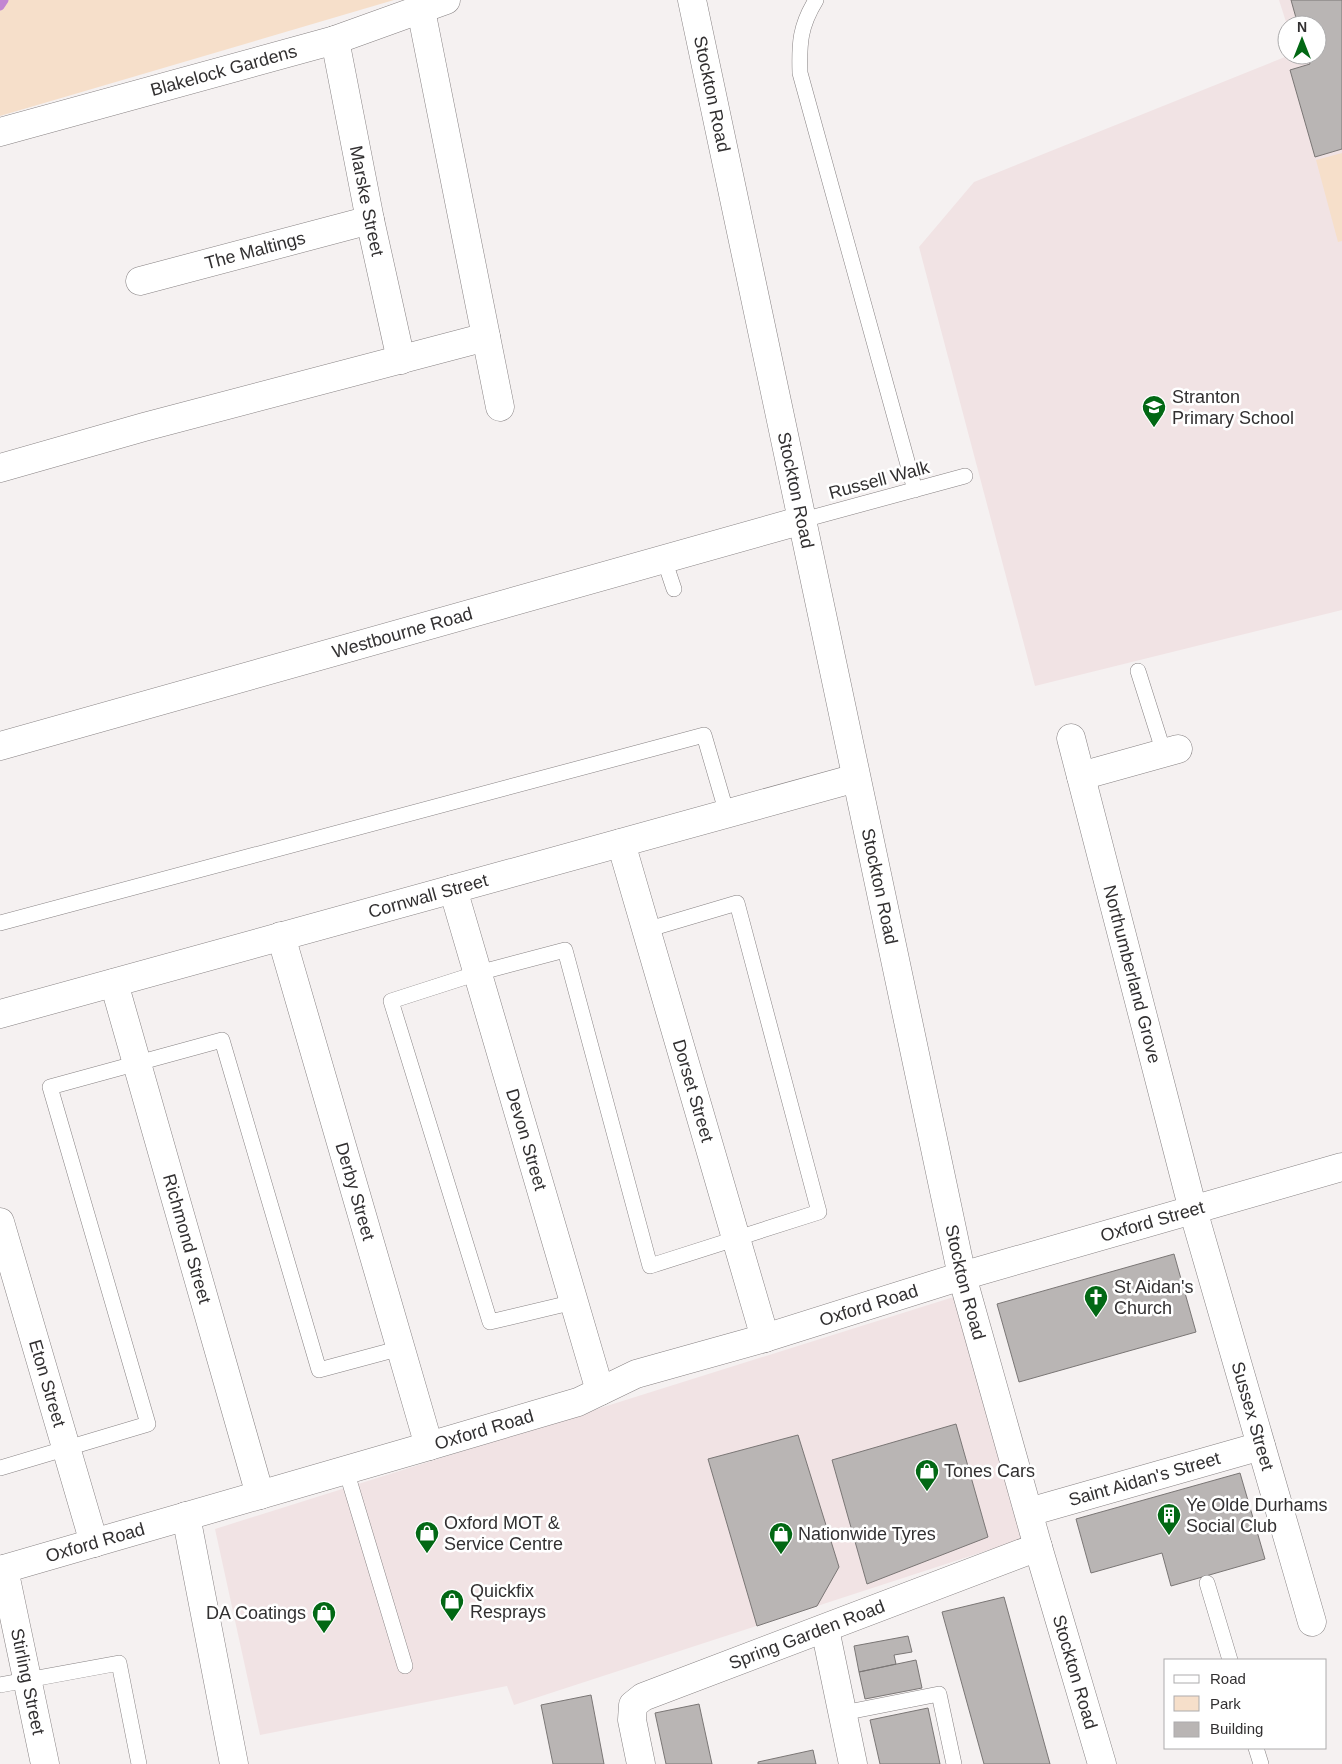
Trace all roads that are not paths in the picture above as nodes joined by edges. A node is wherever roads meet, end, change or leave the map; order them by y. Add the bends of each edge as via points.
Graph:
1 (446, 0) edge
2 (692, 0) edge
3 (816, 0) edge
4 (421, 10) junction
5 (335, 40) junction
6 (0, 132) edge
7 (370, 220) junction
8 (140, 281) dead end
9 (486, 337) junction
10 (401, 360) junction
11 (500, 407) dead end
12 (0, 468) edge
13 (965, 476) dead end
14 (915, 490) junction
15 (803, 520) junction
16 (664, 559) junction
17 (674, 589) dead end
18 (1138, 671) dead end
19 (1071, 738) dead end
20 (0, 746) edge
21 (1171, 751) joint
22 (1080, 776) junction
23 (856, 778) junction
24 (727, 814) junction
25 (621, 842) junction
26 (453, 889) junction
27 (0, 923) edge
28 (646, 930) junction
29 (282, 936) junction
30 (478, 973) junction
31 (114, 983) junction
32 (0, 1014) edge
33 (137, 1062) junction
34 (1342, 1166) edge
35 (1193, 1210) junction
36 (0, 1222) edge
37 (736, 1239) junction
38 (962, 1276) junction
39 (574, 1302) junction
40 (765, 1338) junction
41 (400, 1348) junction
42 (600, 1391) junction
43 (429, 1446) junction
44 (1261, 1446) junction
45 (66, 1449) junction
46 (0, 1468) edge
47 (346, 1470) junction
48 (260, 1495) junction
49 (1028, 1512) junction
50 (186, 1516) junction
51 (94, 1543) junction
52 (1038, 1546) junction
53 (2, 1570) edge
54 (1207, 1583) dead end
55 (1312, 1622) dead end
56 (825, 1629) junction
57 (1230, 1659) edge
58 (405, 1666) dead end
59 (28, 1680) junction
60 (0, 1685) edge
61 (843, 1712) junction
62 (1256, 1749) edge
63 (45, 1764) edge
64 (139, 1764) edge
65 (234, 1764) edge
66 (641, 1764) edge
67 (853, 1764) edge
68 (954, 1764) edge
69 (1102, 1764) edge
70 (1260, 1764) edge

1 - 4 street, Blakelock Gardens
2 - 15 street, Stockton Road
3 - 14 lane via 807,16 799,44 800,73
4 - 5 street, Blakelock Gardens
4 - 9 street
5 - 6 street, Blakelock Gardens
5 - 7 street, Marske Street
7 - 8 street, The Maltings
7 - 10 street, Marske Street
9 - 10 street
9 - 11 street
10 - 12 street via 144,426
13 - 14 lane, Russell Walk
14 - 15 lane, Russell Walk
15 - 16 street, Westbourne Road
15 - 23 street, Stockton Road
16 - 17 lane
16 - 20 street, Westbourne Road
18 - 21 lane
19 - 22 street, Northumberland Grove
21 - 22 street
22 - 35 street, Northumberland Grove
23 - 24 street, Cornwall Street
23 - 38 street, Stockton Road
24 - 25 street, Cornwall Street
24 - 27 lane via 704,735
25 - 26 street, Cornwall Street
25 - 28 street, Dorset Street
26 - 29 street, Cornwall Street
26 - 30 street, Devon Street
28 - 37 street, Dorset Street
28 - 37 lane via 737,903 819,1212
29 - 31 street, Cornwall Street
29 - 41 street, Derby Street
30 - 37 lane via 565,950 650,1266
30 - 39 street, Devon Street
30 - 39 lane via 391,1001 490,1322
31 - 32 street, Cornwall Street
31 - 33 street, Richmond Street
33 - 41 lane via 222,1040 319,1370
33 - 45 lane via 50,1087 148,1424
33 - 48 street, Richmond Street
34 - 35 street, Oxford Street
35 - 38 street, Oxford Street
35 - 44 street, Sussex Street
36 - 45 street, Eton Street
37 - 40 street, Dorset Street
38 - 40 street, Oxford Road
38 - 49 street, Stockton Road
39 - 42 street, Devon Street
40 - 42 street, Oxford Road via 636,1374
41 - 43 street, Derby Street
42 - 43 street, Oxford Road via 578,1402
43 - 47 street, Oxford Road
44 - 49 street, Saint Aidan's Street
44 - 55 street, Sussex Street
45 - 46 lane
45 - 51 street, Eton Street
47 - 48 street, Oxford Road
47 - 58 lane
48 - 50 street, Oxford Road
49 - 52 street, Stockton Road
50 - 51 street, Oxford Road
50 - 65 street
51 - 53 street, Oxford Road
52 - 56 street, Spring Garden Road
52 - 69 street, Stockton Road
53 - 59 street, Stirling Street
54 - 57 lane
56 - 61 street
56 - 66 street, Spring Garden Road via 643,1698 633,1705 632,1720
59 - 60 lane
59 - 63 street, Stirling Street
59 - 64 lane via 118,1663
61 - 67 street
61 - 68 lane via 939,1694
62 - 70 lane

